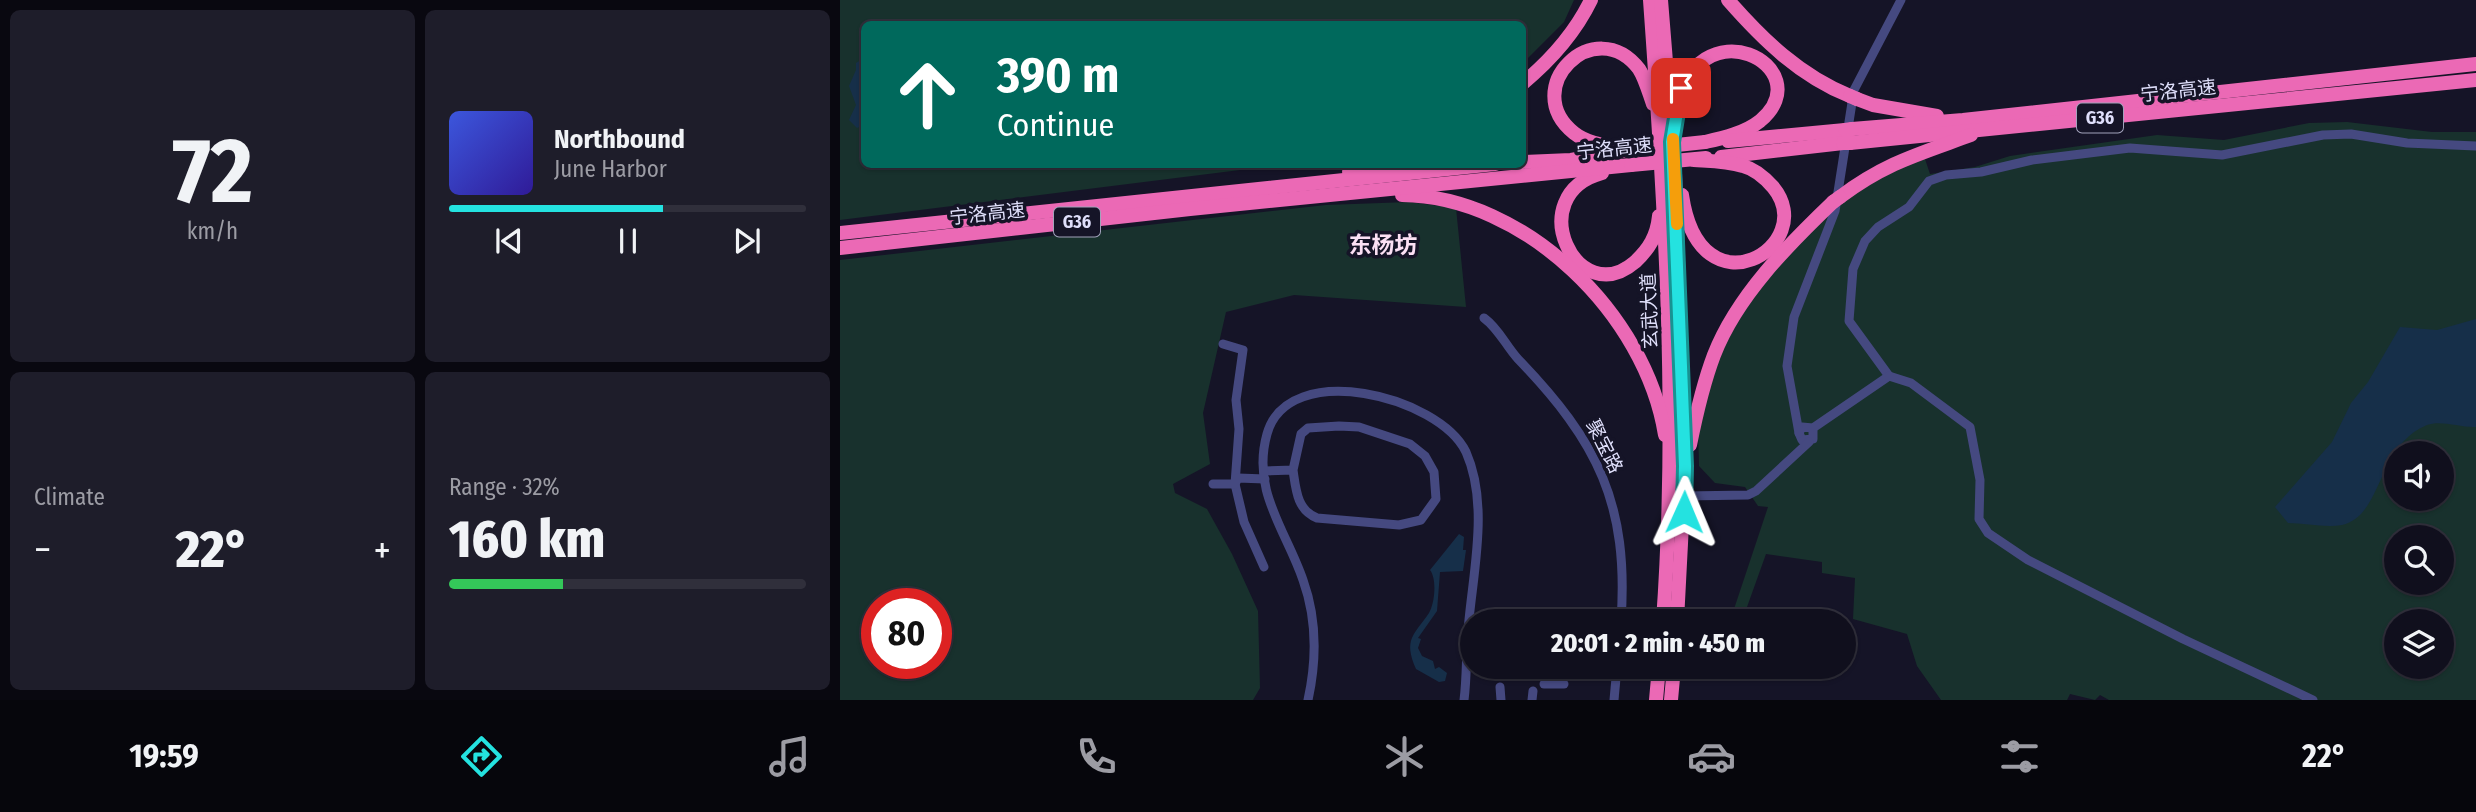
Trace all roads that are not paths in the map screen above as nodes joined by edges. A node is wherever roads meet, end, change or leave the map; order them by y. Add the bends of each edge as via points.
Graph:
1 (1591, 0) edge
2 (1650, 0) edge
3 (1661, 0) edge
4 (1728, 0) edge
5 (1901, 0) edge
6 (2476, 64) edge
7 (1526, 80) edge
8 (2476, 80) edge
9 (1659, 120) junction
10 (1963, 120) junction
11 (1983, 131) junction
12 (1847, 136) junction
13 (1704, 142) junction
14 (2476, 146) edge
15 (1673, 148) junction
16 (1631, 158) junction
17 (1706, 160) junction
18 (1526, 162) edge
19 (1356, 168) edge
20 (1457, 168) edge
21 (1663, 177) junction
22 (1237, 191) junction
23 (1314, 196) junction
24 (840, 233) edge
25 (840, 248) edge
26 (1484, 318) dead end
27 (1223, 344) dead end
28 (1889, 376) junction
29 (1795, 418) junction
30 (1811, 427) junction
31 (1799, 434) junction
32 (1811, 440) junction
33 (1794, 453) junction
34 (1685, 466) junction
35 (1293, 470) junction
36 (1264, 475) junction
37 (1671, 483) junction
38 (1213, 484) dead end
39 (1235, 484) junction
40 (1685, 496) junction
41 (1264, 567) dead end
42 (1472, 609) edge
43 (1621, 609) edge
44 (1664, 609) edge
45 (1678, 609) edge
46 (1466, 679) edge
47 (1615, 679) edge
48 (1658, 679) edge
49 (1673, 679) edge
50 (1544, 684) dead end
51 (1564, 684) dead end
52 (1500, 687) dead end
53 (1308, 700) edge
54 (1464, 700) edge
55 (1501, 700) edge
56 (1614, 700) edge
57 (1656, 700) edge
58 (1671, 700) edge
59 (2313, 700) edge

1 - 7 highway via 1546,65
2 - 9 highway, 玄武大道
3 - 15 highway, 玄武大道
4 - 10 highway via 1805,74 1873,105
5 - 29 street via 1854,90 1835,211 1794,317 1787,366
6 - 10 highway, 宁洛高速 / G36
8 - 11 highway, 宁洛高速 / G36
9 - 16 highway via 1640,71 1615,51 1597,49 1570,59 1561,69 1555,103 1562,120 1574,134
9 - 21 highway, 玄武大道
10 - 12 highway, 宁洛高速 / G36
11 - 12 highway, 宁洛高速 / G36
11 - 34 highway via 1868,176 1780,256 1714,354
12 - 13 highway, 宁洛高速 / G36
12 - 17 highway, 宁洛高速 / G36
13 - 15 highway via 1745,129 1770,110 1776,89 1773,67 1759,49 1743,42 1720,41 1695,58 1681,88
13 - 16 highway, 宁洛高速 / G36, bridge
14 - 28 street via 2323,135 2222,155 2130,148 1937,178 1923,187 1909,207 1870,234 1853,269 1849,321
15 - 17 highway via 1684,203 1699,245 1712,257 1735,263 1765,254 1782,227 1779,195 1761,175 1745,166
15 - 34 highway, 玄武大道
16 - 17 highway, 宁洛高速 / G36, bridge
16 - 18 highway, 宁洛高速 / G36
16 - 21 highway via 1592,176 1570,193 1561,232 1567,252 1585,269 1606,274 1631,265 1647,251 1658,230
16 - 23 highway, 宁洛高速 / G36
19 - 22 highway
20 - 22 highway, 宁洛高速 / G36
21 - 37 highway, 玄武大道
22 - 24 highway, 宁洛高速 / G36
23 - 25 highway, 宁洛高速 / G36
23 - 37 highway via 1423,195 1497,217 1548,249 1607,309 1644,372 1664,430
26 - 43 street, 聚宝路 via 1555,397 1595,457 1618,528
27 - 39 street via 1243,350 1236,400
28 - 30 street
28 - 59 street via 1911,383 1970,427 1980,480 1979,519 1988,533 2028,560
29 - 30 street
29 - 31 street
30 - 31 street via 1802,427
30 - 32 street via 1815,435
31 - 32 street via 1804,441
31 - 33 street
32 - 33 street
33 - 40 street via 1748,495
34 - 40 highway, 玄武大道
35 - 35 street via 1302,507 1317,518 1410,524 1429,513 1436,499 1434,472 1425,456 1391,435 1359,427 1308,428 1301,434
35 - 36 street
36 - 39 street via 1238,478
36 - 42 street via 1267,434 1272,421 1293,398 1320,392 1364,394 1418,408 1453,432 1466,453 1476,495
36 - 53 street via 1268,505 1303,578 1312,612 1315,646
37 - 44 highway, 玄武大道
38 - 39 street
39 - 41 street via 1244,522
40 - 45 highway, 玄武大道
46 - 54 street
47 - 56 street
48 - 57 highway
49 - 58 highway
50 - 51 street
52 - 55 street

